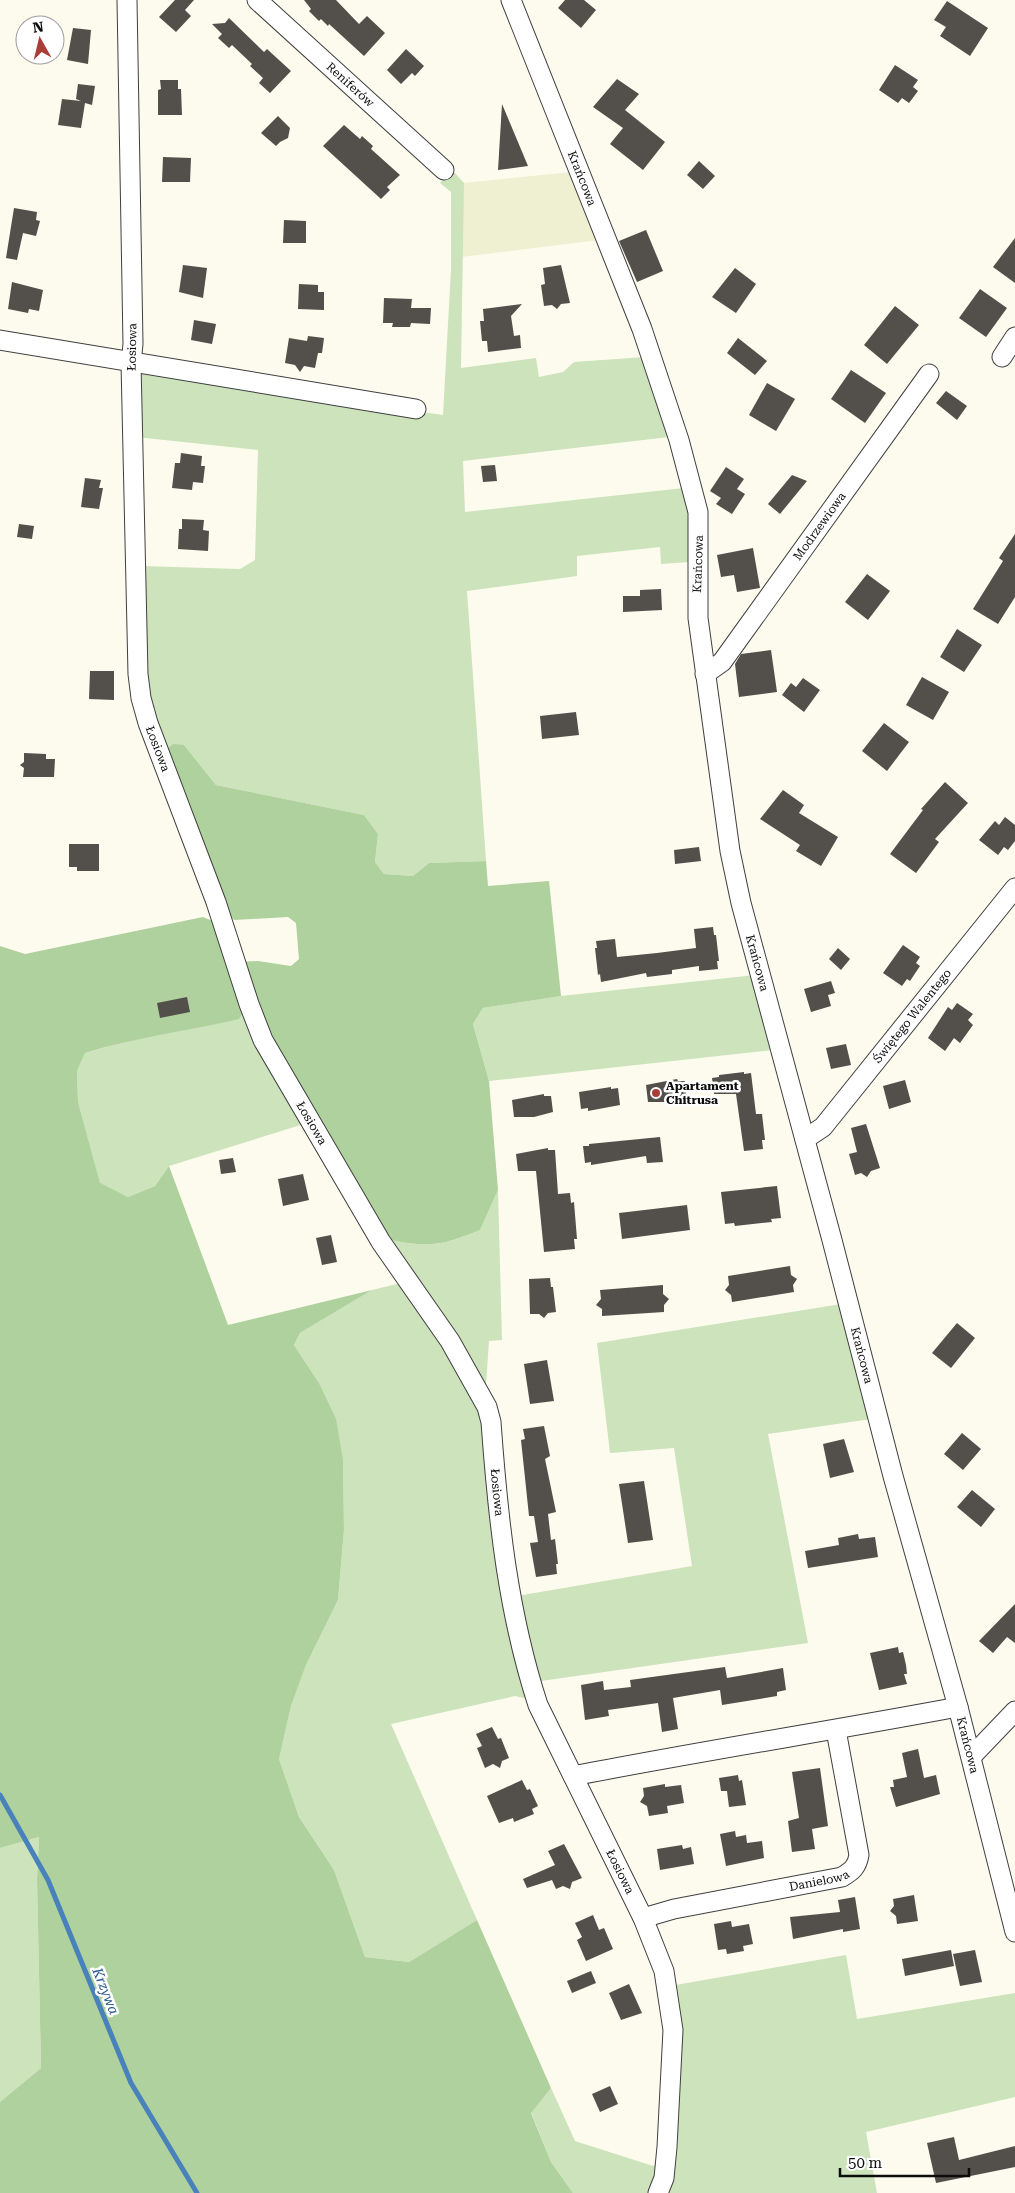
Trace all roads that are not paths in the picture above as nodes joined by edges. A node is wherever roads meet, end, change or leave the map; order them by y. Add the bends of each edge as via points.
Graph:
1 (127, 0) edge
2 (257, 0) edge
3 (511, 0) edge
4 (444, 170) dead end
5 (1015, 337) edge
6 (0, 340) edge
7 (1002, 357) dead end
8 (131, 363) junction
9 (929, 374) dead end
10 (416, 408) dead end
11 (705, 674) junction
12 (1015, 888) edge
13 (805, 1139) junction
14 (958, 1707) junction
15 (1015, 1711) edge
16 (836, 1730) junction
17 (971, 1757) junction
18 (573, 1776) junction
19 (643, 1918) junction
20 (1015, 1932) edge
21 (658, 2193) edge

1 - 8 street, Łosiowa
2 - 4 street, Reniferów
3 - 11 street, Krańcowa via 642,329 679,440 698,520 696,581
5 - 7 street
6 - 8 street
8 - 10 street
8 - 18 street, Łosiowa via 138,674 148,723 264,1040 381,1242 450,1341 487,1407 499,1531 524,1659 538,1705
9 - 11 street, Modrzewiowa via 722,662
11 - 13 street, Krańcowa via 730,851 741,903
12 - 13 street, Świętego Walentego via 823,1127
13 - 14 street, Krańcowa via 893,1476
14 - 16 street
14 - 17 street, Krańcowa
15 - 17 street
16 - 18 street via 709,1749
16 - 19 street, Danielowa via 859,1856 858,1864 851,1871 842,1877 674,1909
17 - 20 street, Krańcowa
18 - 19 street, Łosiowa
19 - 21 street, Łosiowa via 664,1970 673,2030 667,2148 664,2178

